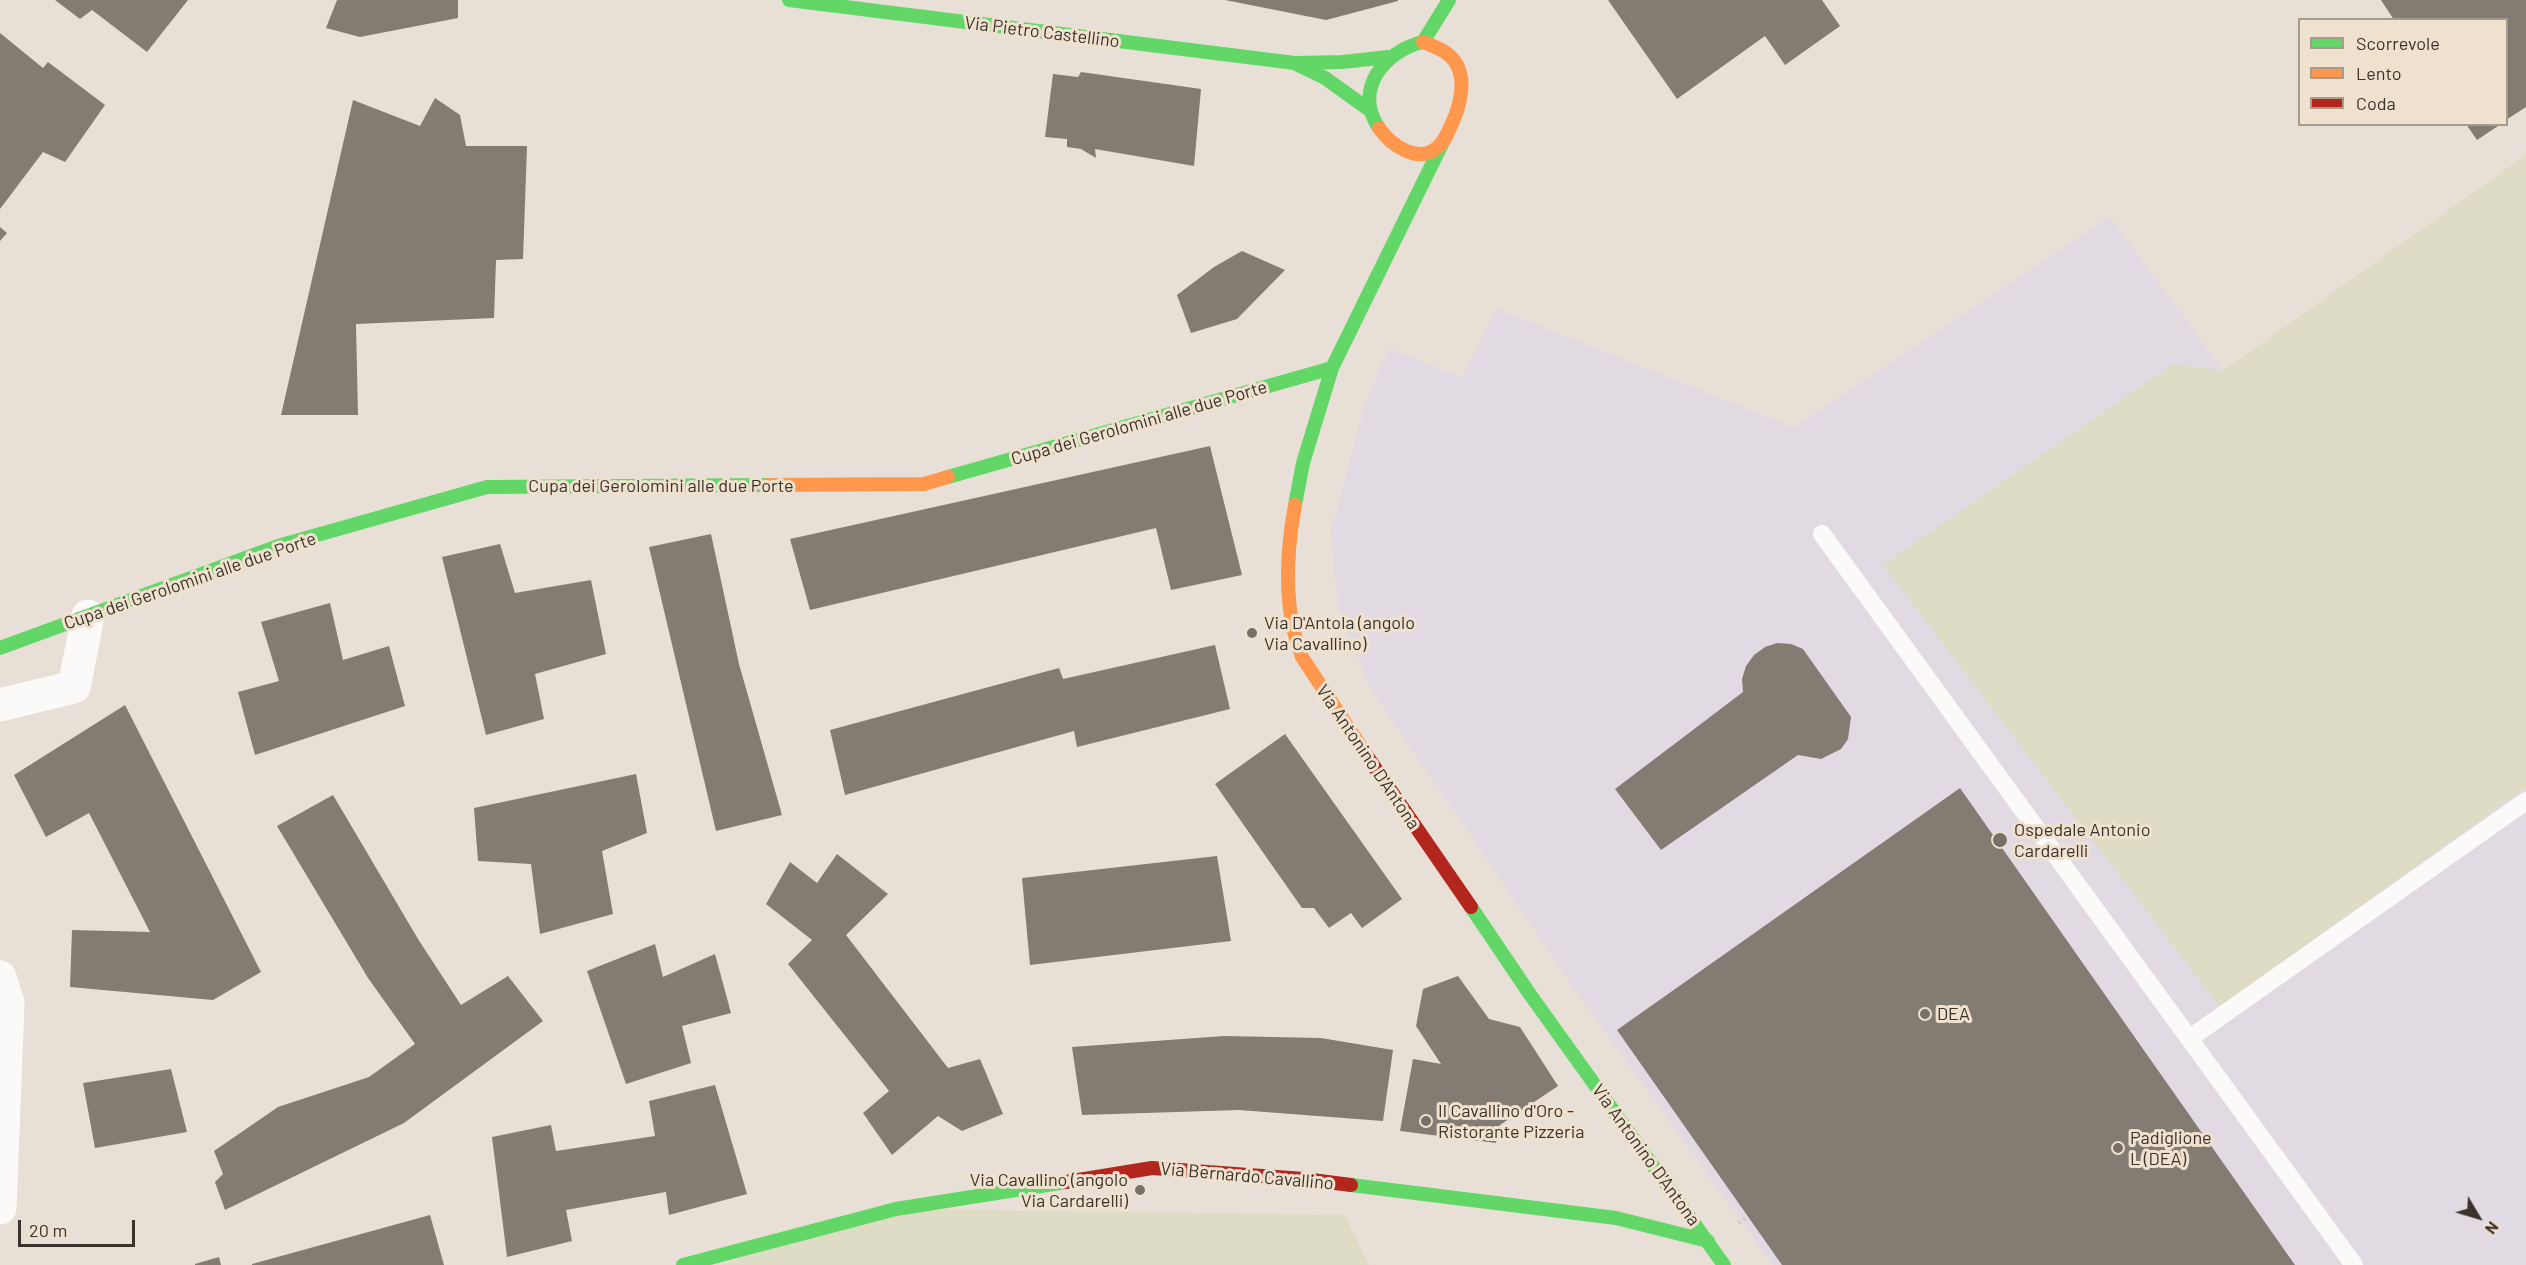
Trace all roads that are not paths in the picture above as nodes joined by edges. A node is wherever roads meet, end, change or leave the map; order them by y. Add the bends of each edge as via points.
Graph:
1 (789, 0) edge
2 (1449, 0) edge
3 (1423, 42) junction
4 (1388, 57) junction
5 (1295, 63) junction
6 (1371, 111) junction
7 (1442, 144) junction
8 (1412, 165) junction
9 (1408, 210) junction
10 (1332, 368) junction
11 (1822, 534) dead end
12 (88, 616) junction
13 (0, 648) edge
14 (0, 705) edge
15 (2526, 801) edge
16 (0, 977) edge
17 (2190, 1038) junction
18 (0, 1208) edge
19 (1708, 1241) junction
20 (683, 1265) edge
21 (1724, 1265) edge
22 (2354, 1265) edge

1 - 5 main road, Via Pietro Castellino
2 - 3 main road
3 - 4 main road
3 - 7 main road via 1449,54 1464,83 1458,109
4 - 5 main road, Via Pietro Castellino
4 - 6 main road via 1372,82
5 - 6 main road, Via Pietro Castellino via 1325,78
6 - 8 main road via 1382,135
7 - 8 main road
7 - 9 main road, Via Antonino D'Antona
8 - 9 main road, Via Antonino D'Antona
9 - 10 main road, Via Antonino D'Antona
10 - 12 main road, Cupa dei Gerolomini alle due Porte via 924,484 487,487 278,546
10 - 19 main road, Via Antonino D'Antona via 1303,463 1288,541 1289,600 1302,657 1529,993
11 - 17 lane
12 - 13 main road, Cupa dei Gerolomini alle due Porte
12 - 14 street via 74,687
15 - 17 lane
16 - 18 street via 8,1003
17 - 22 lane
19 - 20 main road, Via Bernardo Cavallino via 1604,1217 1304,1179 1152,1168 896,1209
19 - 21 main road, Via Antonino D'Antona

